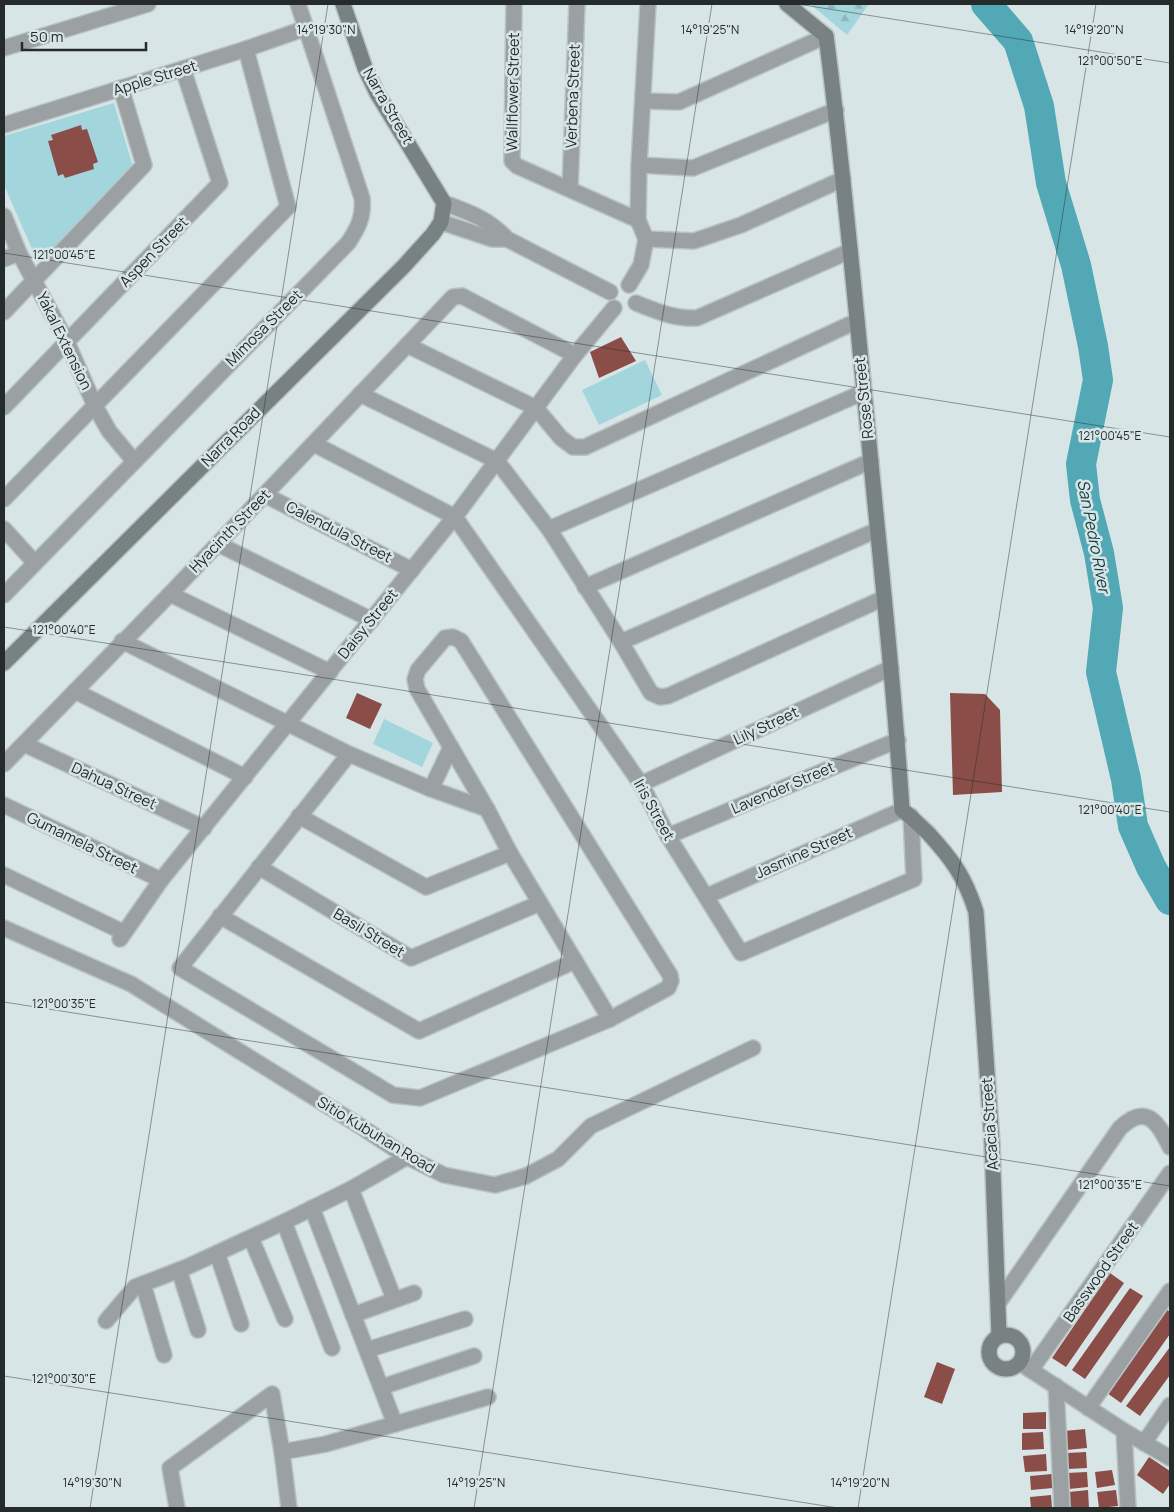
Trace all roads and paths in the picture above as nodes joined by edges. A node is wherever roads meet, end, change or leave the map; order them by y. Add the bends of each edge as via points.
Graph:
1 (148, 4) edge
2 (298, 4) edge
3 (344, 4) edge
4 (514, 4) edge
5 (577, 4) edge
6 (648, 4) edge
7 (788, 4) edge
8 (306, 28) junction
9 (826, 36) junction
10 (4, 48) edge
11 (246, 49) junction
12 (183, 69) junction
13 (121, 88) junction
14 (643, 101) junction
15 (836, 110) junction
16 (4, 126) edge
17 (639, 165) junction
18 (843, 179) junction
19 (570, 189) junction
20 (444, 203) junction
21 (4, 216) edge
22 (638, 220) junction
23 (441, 222) junction
24 (507, 238) junction
25 (646, 239) junction
26 (850, 251) junction
27 (19, 254) junction
28 (4, 259) edge
29 (34, 281) junction
30 (629, 284) junction
31 (610, 292) junction
32 (636, 303) junction
33 (614, 308) junction
34 (4, 312) edge
35 (857, 321) junction
36 (67, 342) junction
37 (407, 345) junction
38 (575, 355) junction
39 (864, 392) junction
40 (360, 394) junction
41 (95, 406) junction
42 (4, 407) edge
43 (536, 408) junction
44 (314, 444) junction
45 (134, 461) junction
46 (497, 461) junction
47 (870, 461) junction
48 (265, 495) junction
49 (4, 499) edge
50 (455, 517) junction
51 (4, 529) edge
52 (549, 529) junction
53 (877, 530) junction
54 (218, 544) junction
55 (35, 563) junction
56 (412, 570) junction
57 (585, 586) junction
58 (170, 594) junction
59 (4, 595) edge
60 (884, 598) junction
61 (372, 620) junction
62 (122, 641) junction
63 (621, 642) junction
64 (4, 663) edge
65 (891, 668) junction
66 (330, 672) junction
67 (75, 691) junction
68 (288, 724) junction
69 (898, 740) junction
70 (24, 744) junction
71 (450, 747) junction
72 (348, 754) junction
73 (4, 764) edge
74 (245, 777) junction
75 (641, 784) junction
76 (431, 789) junction
77 (4, 805) edge
78 (487, 810) junction
79 (907, 813) junction
80 (299, 816) junction
81 (204, 828) junction
82 (668, 836) junction
83 (510, 853) junction
84 (259, 867) junction
85 (4, 875) edge
86 (161, 880) junction
87 (707, 896) junction
88 (540, 903) junction
89 (220, 916) junction
90 (4, 928) edge
91 (575, 961) junction
92 (610, 1019) junction
93 (753, 1048) dead end
94 (1170, 1147) edge
95 (407, 1157) junction
96 (1170, 1173) edge
97 (351, 1189) junction
98 (312, 1208) junction
99 (284, 1222) junction
100 (251, 1238) junction
101 (217, 1253) junction
102 (179, 1270) junction
103 (143, 1284) junction
104 (1170, 1290) edge
105 (414, 1292) dead end
106 (394, 1299) junction
107 (999, 1302) junction
108 (352, 1315) junction
109 (285, 1319) dead end
110 (465, 1319) dead end
111 (106, 1321) dead end
112 (241, 1324) dead end
113 (198, 1330) dead end
114 (999, 1336) junction
115 (332, 1348) dead end
116 (367, 1350) junction
117 (164, 1355) dead end
118 (474, 1356) dead end
119 (1025, 1367) junction
120 (1056, 1386) junction
121 (382, 1387) junction
122 (488, 1397) dead end
123 (1170, 1405) edge
124 (1088, 1408) junction
125 (395, 1424) junction
126 (1124, 1431) junction
127 (1144, 1443) junction
128 (282, 1452) junction
129 (1169, 1457) edge
130 (178, 1508) edge
131 (289, 1508) edge
132 (1062, 1508) edge
133 (1128, 1508) edge

1 - 10 street
2 - 8 street, Mimosa Street
3 - 20 street, Narra Street via 364,68
4 - 19 street, Wallflower Street via 512,161 516,166
5 - 19 street, Verbena Street
6 - 14 street
7 - 9 street
8 - 11 street, Apple Street
8 - 45 street, Mimosa Street via 362,198 361,221 348,243
9 - 14 street via 679,102
9 - 15 street, Rose Street
11 - 12 street, Apple Street
11 - 41 street via 288,207
12 - 13 street, Apple Street
12 - 36 street, Aspen Street via 220,183
13 - 16 street, Apple Street
13 - 29 street via 144,165
14 - 17 street
15 - 17 street via 693,168
15 - 18 street, Rose Street
17 - 22 street
18 - 25 street via 741,225 694,241
18 - 26 street, Rose Street
19 - 22 street, Wallflower Street
20 - 23 street, Narra Road
20 - 24 street via 480,217 497,227
21 - 27 street, Yakal Extension
22 - 25 street
23 - 24 street via 492,239
23 - 64 street, Narra Road via 404,266
24 - 31 street
25 - 30 street via 641,264
26 - 32 street via 697,318 670,316
26 - 35 street, Rose Street
27 - 28 street
27 - 29 street, Yakal Extension
29 - 34 street
29 - 36 street, Yakal Extension
30 - 31 street via 620,283
30 - 32 street via 636,294
31 - 33 street via 609,300
32 - 33 street via 626,311
33 - 38 street, Daisy Street
35 - 39 street, Rose Street
35 - 43 street via 585,447 573,447 561,438
36 - 41 street, Yakal Extension
36 - 42 street, Aspen Street
37 - 38 street, Hyacinth Street via 453,297 462,296
37 - 40 street, Hyacinth Street
37 - 43 street
38 - 43 street, Daisy Street
39 - 47 street, Rose Street
39 - 52 street
40 - 44 street, Hyacinth Street
40 - 46 street
41 - 45 street, Yakal Extension
41 - 49 street
43 - 46 street, Daisy Street
44 - 48 street, Hyacinth Street
44 - 50 street
45 - 55 street, Mimosa Street
46 - 50 street, Daisy Street
46 - 52 street
47 - 53 street, Rose Street
47 - 57 street
48 - 54 street, Hyacinth Street
48 - 56 street, Calendula Street
50 - 56 street, Daisy Street
50 - 75 street, Iris Street
51 - 55 street
52 - 57 street
53 - 60 street, Rose Street
53 - 63 street
54 - 58 street, Hyacinth Street
54 - 61 street
55 - 59 street, Mimosa Street
56 - 61 street, Daisy Street
57 - 63 street
58 - 62 street, Hyacinth Street
58 - 66 street
60 - 63 street via 668,696 651,693
60 - 65 street, Rose Street
61 - 66 street, Daisy Street
62 - 67 street, Hyacinth Street
62 - 68 street
65 - 69 street, Rose Street
65 - 75 street, Lily Street
66 - 68 street, Daisy Street
67 - 70 street, Hyacinth Street
67 - 74 street
68 - 72 street
68 - 74 street, Daisy Street
69 - 79 street, Rose Street
69 - 82 street, Lavender Street
70 - 73 street, Hyacinth Street
70 - 81 street, Dahua Street
71 - 76 street
71 - 78 street
71 - 92 street via 417,689 415,679 418,670 445,638 453,637 461,641 670,975 668,988
72 - 76 street
72 - 80 street
74 - 81 street, Daisy Street
75 - 82 street, Iris Street
76 - 78 street
77 - 86 street, Gumamela Street
78 - 83 street
79 - 87 street, Jasmine Street
79 - 87 street, Iris Street via 914,879 741,953
79 - 107 street, Acacia Street via 951,858 971,895 976,912
80 - 83 street via 426,886
80 - 84 street
81 - 86 street, Daisy Street
82 - 87 street, Iris Street
83 - 88 street
84 - 88 street, Basil Street via 411,958
84 - 89 street
85 - 86 street, Daisy Street via 122,935
88 - 91 street
89 - 91 street via 419,1031
89 - 92 street via 180,968 393,1094 420,1098
90 - 95 street, Sitio Kubuhan Road via 132,984
91 - 92 street
93 - 95 street, Sitio Kubuhan Road via 591,1126 558,1158 526,1176 495,1185 444,1176
94 - 107 street via 1152,1119 1141,1116 1120,1128
95 - 97 street
96 - 119 street, Basswood Street
97 - 98 street
97 - 106 street
98 - 99 street
98 - 108 street
99 - 100 street
99 - 115 street
100 - 101 street
100 - 109 street
101 - 102 street
101 - 112 street
102 - 103 street
102 - 113 street
103 - 111 street via 135,1287
103 - 117 street
104 - 124 street
105 - 106 street
106 - 108 street
107 - 114 street, Acacia Street
108 - 116 street
110 - 116 street
114 - 119 street via 1012,1336 1021,1344
114 - 119 street via 990,1345 992,1363 1003,1370
116 - 121 street
118 - 121 street
119 - 120 street
120 - 124 street
120 - 132 street
121 - 125 street
122 - 125 street
123 - 127 street
124 - 126 street
125 - 128 street via 326,1444
126 - 127 street
126 - 133 street
127 - 129 street
128 - 130 street via 272,1394 170,1468
128 - 131 street

